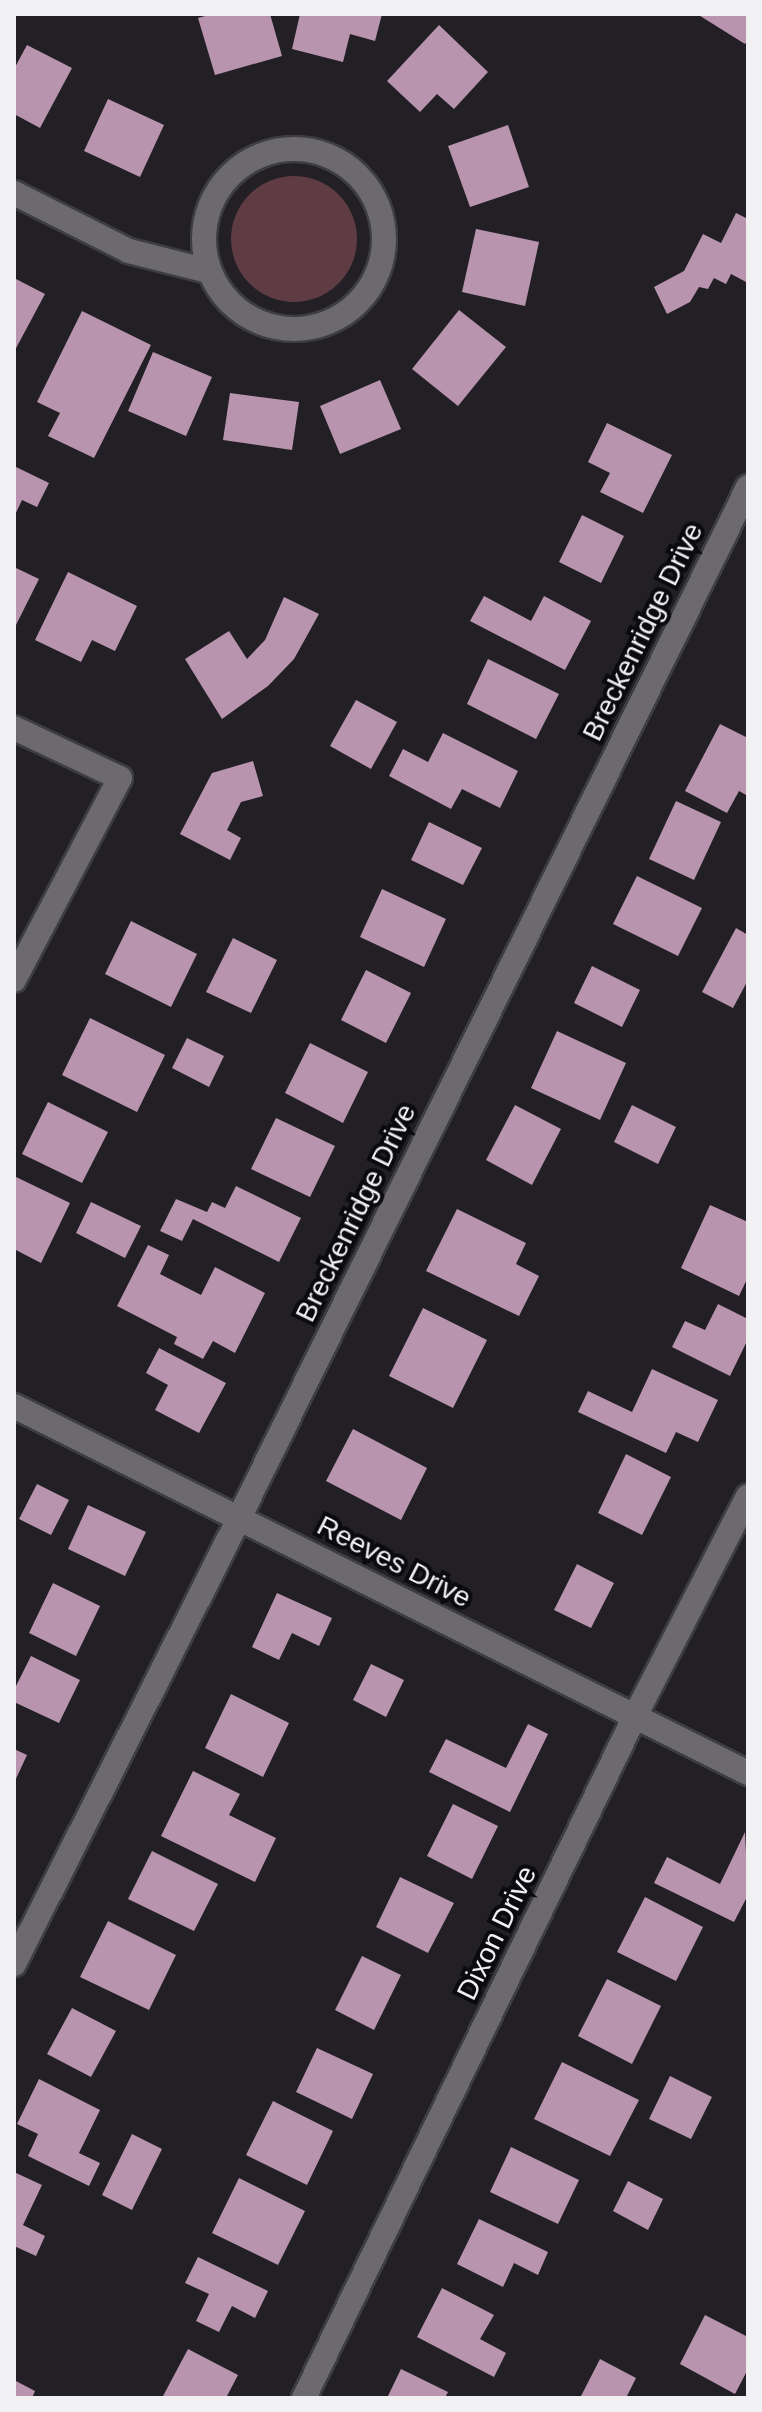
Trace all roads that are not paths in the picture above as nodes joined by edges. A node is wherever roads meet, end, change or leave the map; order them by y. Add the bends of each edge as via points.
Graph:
1 (14, 193) edge
2 (208, 271) junction
3 (748, 487) edge
4 (14, 728) edge
5 (14, 980) edge
6 (14, 1406) edge
7 (748, 1496) edge
8 (239, 1518) junction
9 (635, 1716) junction
10 (748, 1773) edge
11 (14, 1964) edge
12 (304, 2398) edge

1 - 2 street via 129,251
2 - 2 street via 229,303 261,324 299,330 336,320 366,296 383,263 386,225 372,189 345,162 309,148 271,150 237,167 213,197 203,233
3 - 8 street, Breckenridge Drive
4 - 5 street via 120,778
6 - 8 street, Reeves Drive
7 - 9 street, Dixon Drive
8 - 9 street, Reeves Drive
8 - 11 street, Breckenridge Drive
9 - 10 street, Reeves Drive
9 - 12 street, Dixon Drive

